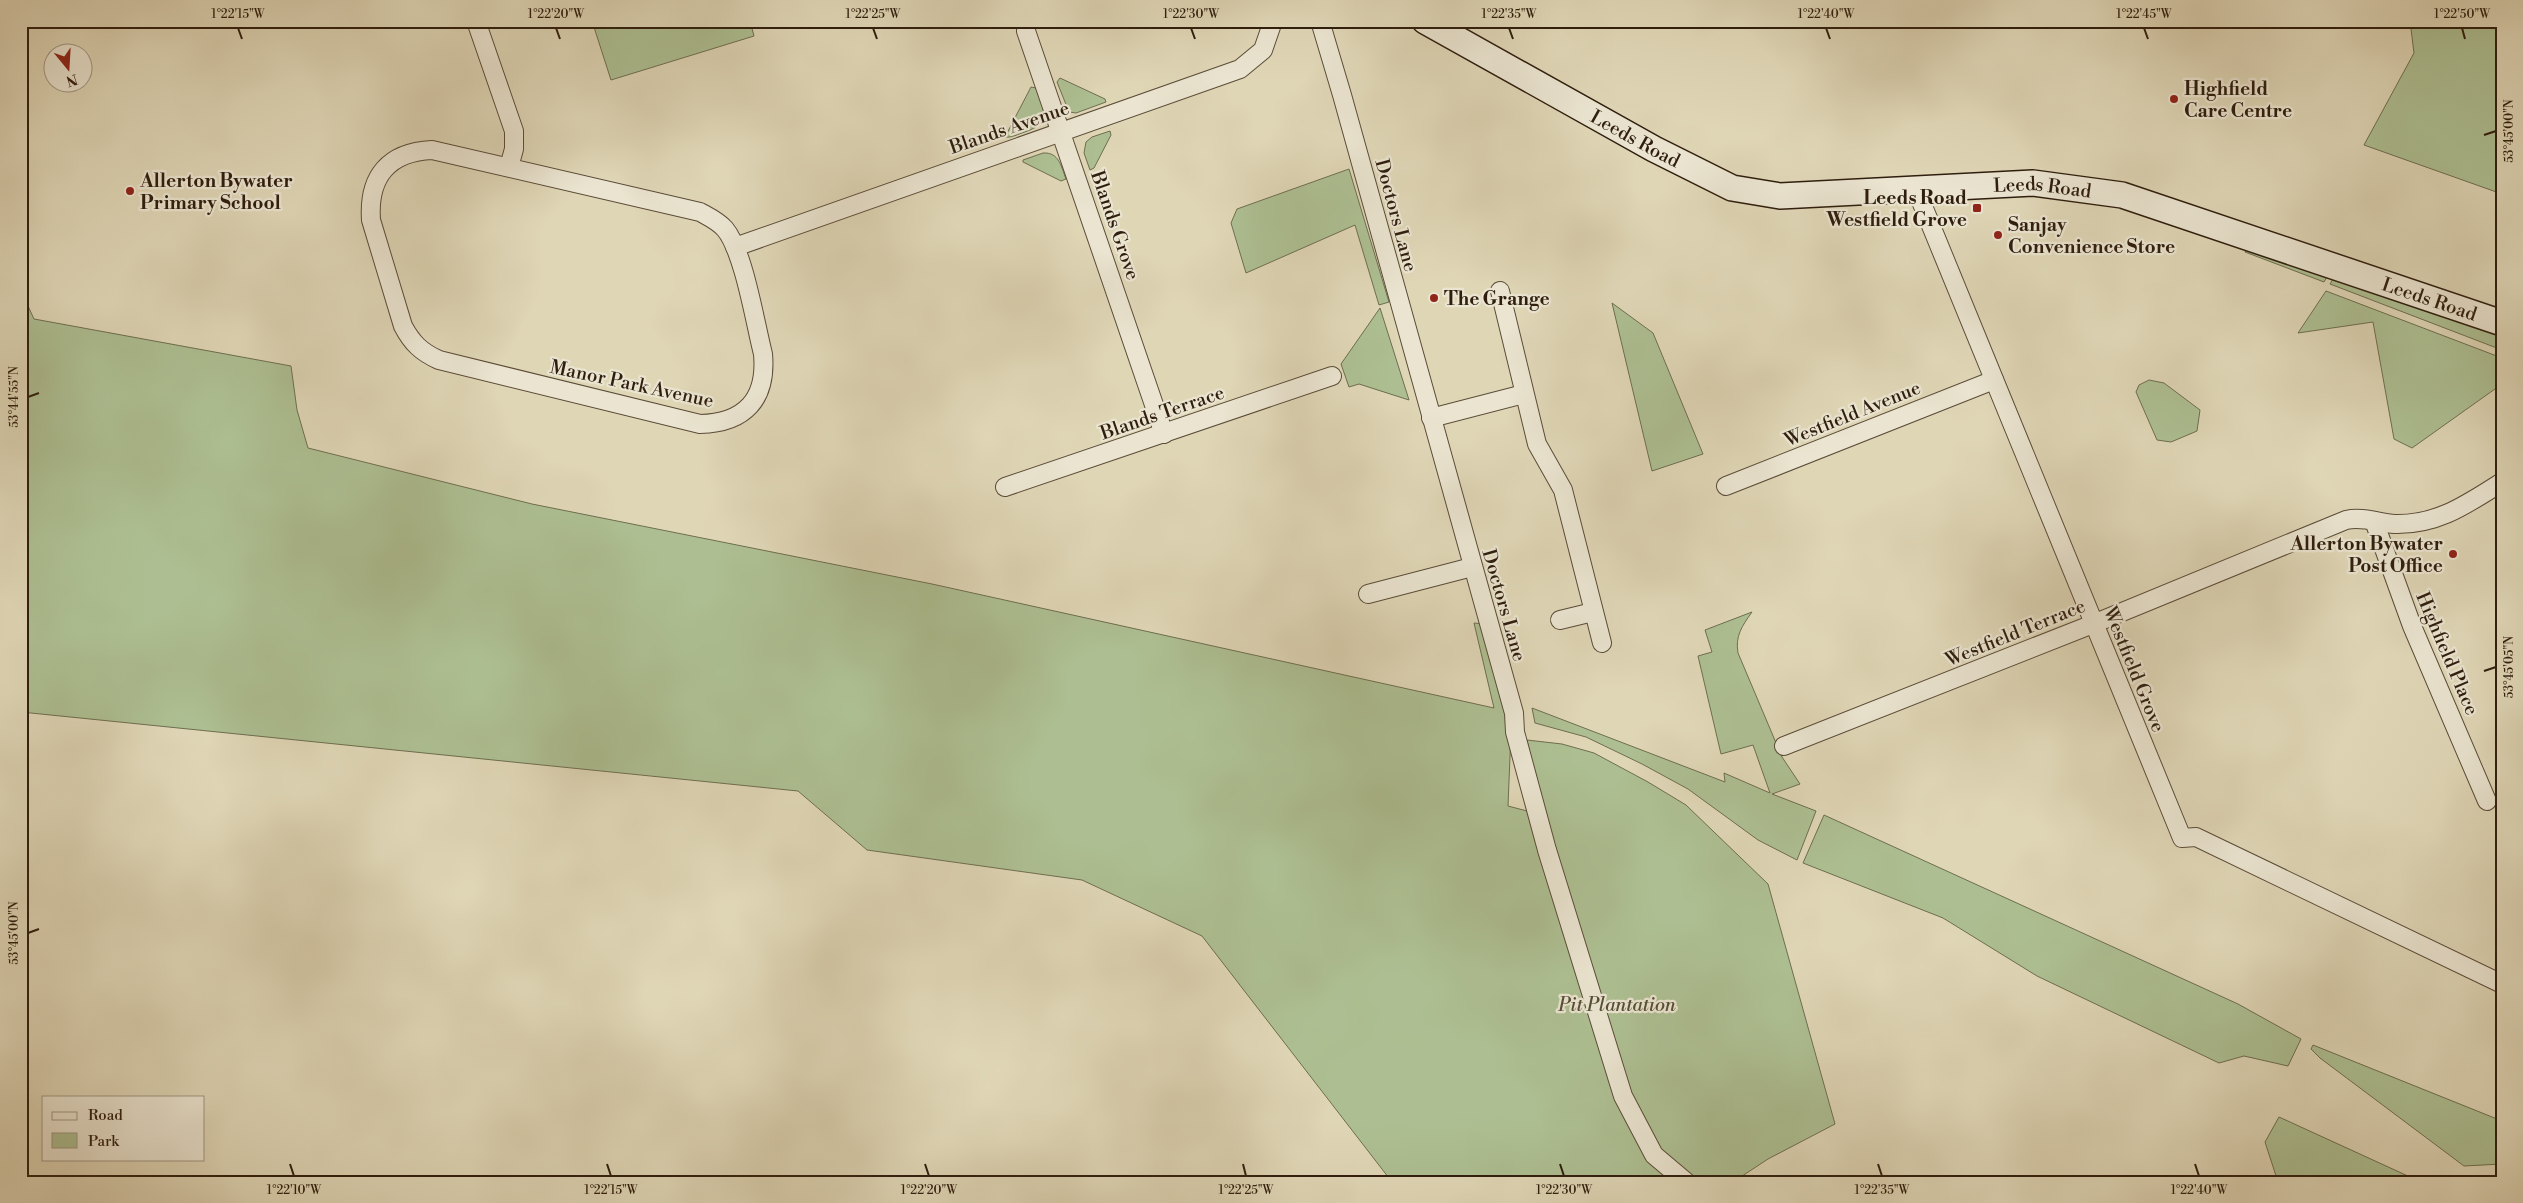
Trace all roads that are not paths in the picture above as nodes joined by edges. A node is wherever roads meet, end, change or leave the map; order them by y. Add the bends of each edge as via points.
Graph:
1 (476, 21) edge
2 (1274, 21) edge
3 (1320, 21) edge
4 (1425, 21) edge
5 (1026, 31) dead end
6 (1061, 131) junction
7 (509, 167) junction
8 (1916, 189) junction
9 (735, 247) junction
10 (1500, 292) dead end
11 (2502, 323) edge
12 (1332, 376) dead end
13 (1994, 380) junction
14 (1524, 394) junction
15 (1431, 418) junction
16 (1164, 434) junction
17 (2502, 482) edge
18 (1726, 486) dead end
19 (1005, 487) dead end
20 (2374, 521) junction
21 (1472, 567) junction
22 (1368, 594) dead end
23 (1593, 612) junction
24 (1560, 620) dead end
25 (2093, 624) junction
26 (1602, 644) dead end
27 (1784, 746) dead end
28 (2487, 801) dead end
29 (2502, 984) edge
30 (1686, 1182) edge

1 - 7 street via 514,131
2 - 6 street, Blands Avenue via 1263,50 1240,69
3 - 15 street, Doctors Lane
4 - 8 street, Leeds Road via 1654,149 1732,188 1780,196
5 - 6 street, Blands Grove
6 - 9 street, Blands Avenue
6 - 16 street, Blands Grove
7 - 9 street, Manor Park Avenue via 700,212 724,229
7 - 9 street, Manor Park Avenue via 432,150 414,151 384,169 374,184 371,220 403,326 423,353 439,360 700,424 719,423 736,417 760,390 764,372 763,354
8 - 11 street, Leeds Road via 2033,183 2122,195
8 - 13 street, Westfield Grove
10 - 14 street
12 - 16 street, Blands Terrace
13 - 18 street, Westfield Avenue
13 - 25 street, Westfield Grove
14 - 15 street
14 - 23 street via 1537,444 1563,490
15 - 21 street, Doctors Lane
16 - 19 street, Blands Terrace
17 - 20 street, Westfield Terrace via 2444,516 2409,524
20 - 25 street, Westfield Terrace via 2346,520
20 - 28 street, Highfield Place via 2412,626
21 - 22 street
21 - 30 street, Doctors Lane via 1514,713 1515,732 1547,850 1623,1096 1654,1155
23 - 24 street
23 - 26 street
25 - 27 street, Westfield Terrace
25 - 29 street, Westfield Grove via 2182,838 2196,837

